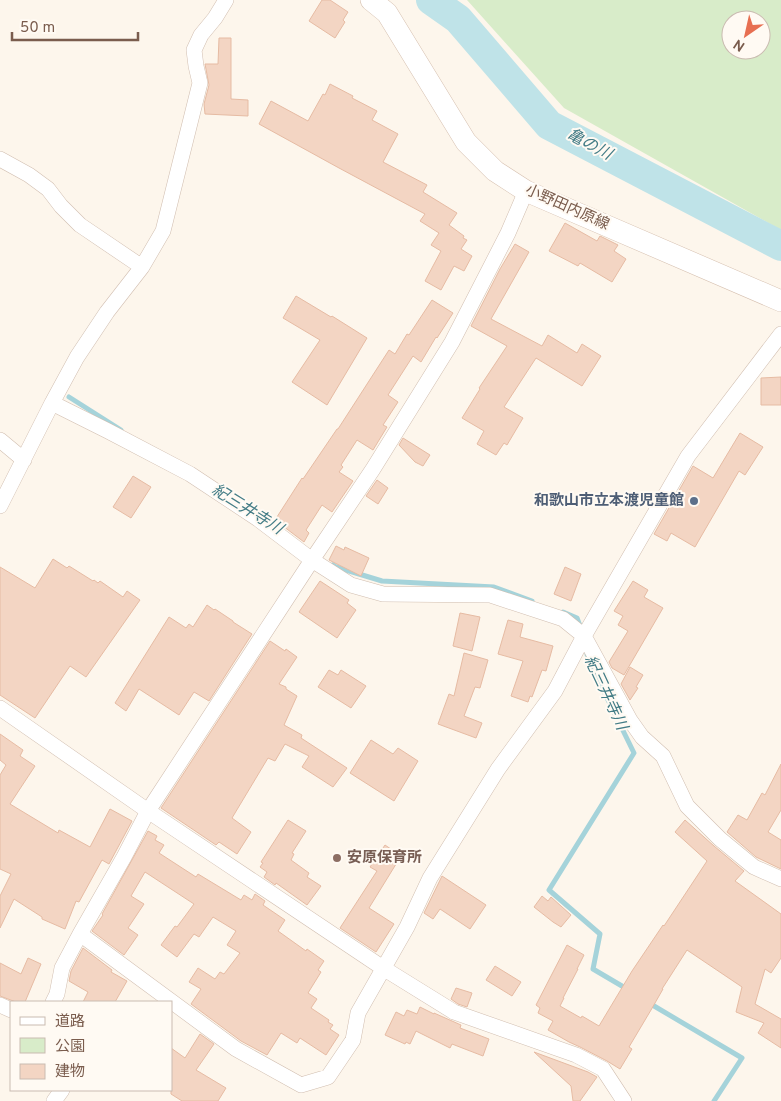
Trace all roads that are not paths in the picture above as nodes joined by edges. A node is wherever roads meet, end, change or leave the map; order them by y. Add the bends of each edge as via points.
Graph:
1 (226, 0) edge
2 (371, 0) edge
3 (0, 159) edge
4 (526, 192) junction
5 (142, 267) junction
6 (781, 301) edge
7 (781, 334) edge
8 (52, 403) junction
9 (0, 440) edge
10 (24, 460) junction
11 (0, 506) edge
12 (312, 560) junction
13 (584, 636) junction
14 (0, 708) edge
15 (148, 811) junction
16 (781, 879) edge
17 (80, 934) junction
18 (383, 968) junction
19 (54, 1001) edge
20 (171, 1001) edge
21 (172, 1002) edge
22 (624, 1101) edge

1 - 5 street via 194,50 200,84 164,231
2 - 4 main road, 小野田内原線 via 387,13 466,142 495,171
3 - 5 street via 48,189 80,225
4 - 6 main road, 小野田内原線
4 - 12 street via 452,342
5 - 8 street via 77,357
7 - 13 street via 688,456
8 - 10 street
8 - 12 street via 190,474
9 - 10 street
10 - 11 street
12 - 13 street via 351,585 382,594 490,595 563,619
12 - 15 street
13 - 16 street via 630,720 642,737 663,756 687,806 754,867
13 - 18 street via 555,691 498,769 430,878
14 - 15 street
15 - 17 street
15 - 18 street
17 - 19 street via 62,968
17 - 20 street
18 - 21 street via 358,1013 353,1040 328,1077 301,1085 236,1049
18 - 22 street via 454,1012 576,1055 603,1069

